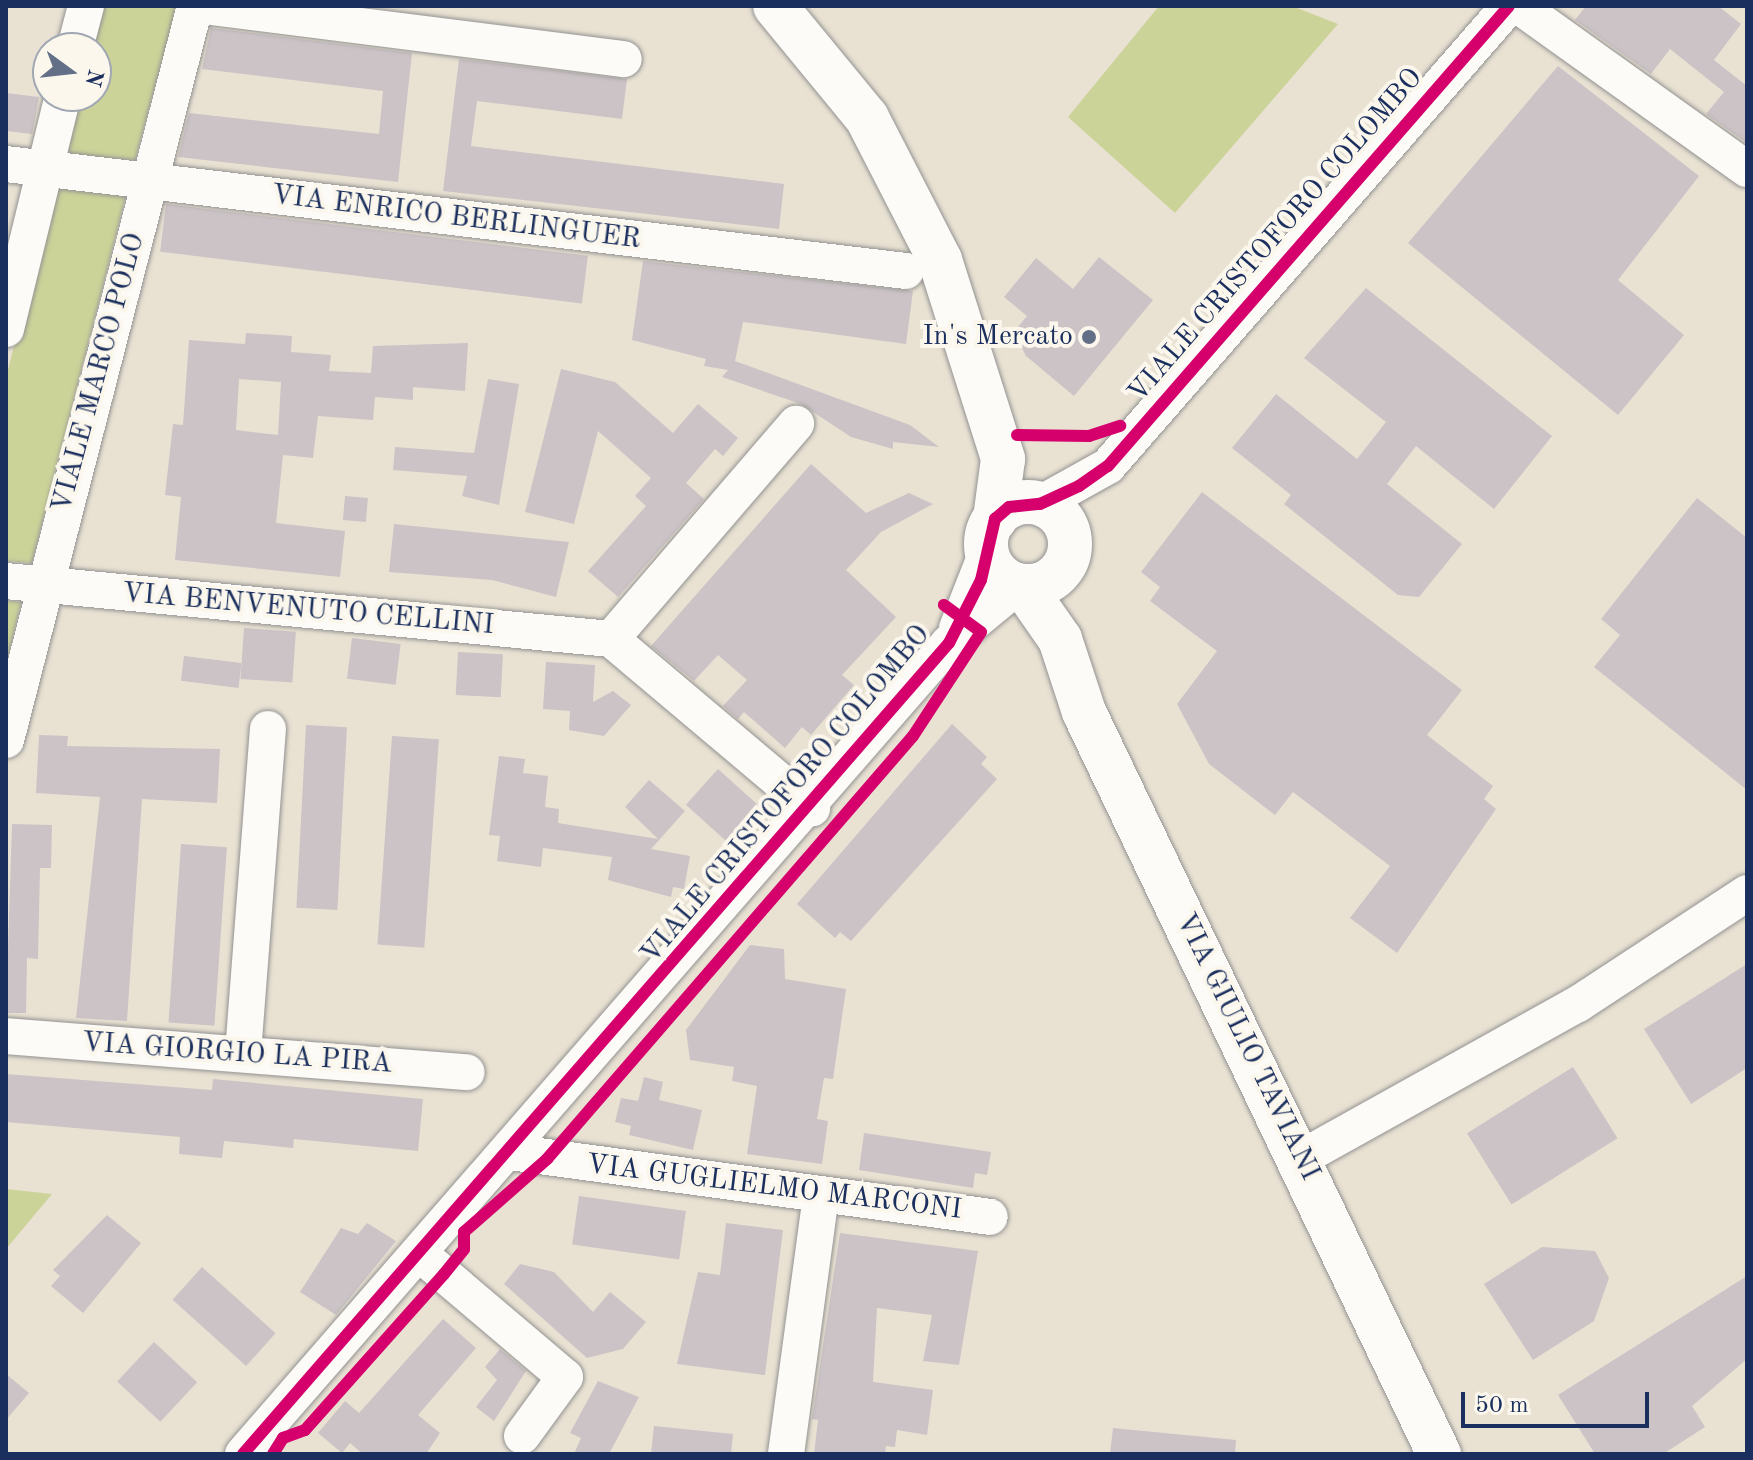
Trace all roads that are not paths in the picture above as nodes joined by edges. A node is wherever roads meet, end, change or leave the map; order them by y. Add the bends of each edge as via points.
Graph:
1 (86, 6) edge
2 (195, 6) edge
3 (203, 6) edge
4 (775, 6) edge
5 (1509, 6) edge
6 (1519, 6) edge
7 (79, 32) edge
8 (624, 59) dead end
9 (59, 112) edge
10 (6, 164) edge
11 (45, 169) junction
12 (1747, 169) edge
13 (149, 180) junction
14 (906, 271) dead end
15 (6, 329) edge
16 (796, 424) dead end
17 (1003, 459) junction
18 (1038, 503) junction
19 (991, 536) junction
20 (1068, 559) junction
21 (6, 581) edge
22 (44, 584) junction
23 (1020, 586) junction
24 (611, 639) junction
25 (1060, 639) junction
26 (949, 643) junction
27 (268, 729) dead end
28 (6, 740) edge
29 (812, 808) junction
30 (1747, 893) edge
31 (6, 1036) edge
32 (243, 1053) junction
33 (467, 1072) dead end
34 (510, 1152) junction
35 (1301, 1158) junction
36 (821, 1195) junction
37 (990, 1217) dead end
38 (420, 1254) junction
39 (522, 1436) dead end
40 (243, 1454) edge
41 (786, 1454) edge
42 (1439, 1454) edge

1 - 7 street
2 - 13 street, VIALE MARCO POLO
3 - 8 street
4 - 17 main road via 867,118 940,260
5 - 18 street, VIALE CRISTOFORO COLOMBO via 1108,466
6 - 12 street
9 - 11 street
10 - 11 street, VIA ENRICO BERLINGUER
11 - 13 street, VIA ENRICO BERLINGUER
11 - 15 street
13 - 14 street, VIA ENRICO BERLINGUER
13 - 22 street, VIALE MARCO POLO
16 - 24 street
17 - 18 main road
17 - 19 main road
18 - 19 main road, VIALE CRISTOFORO COLOMBO via 1009,507
18 - 20 main road via 1067,527
19 - 23 main road via 1000,576
19 - 26 street, VIALE CRISTOFORO COLOMBO via 973,600
20 - 23 main road, VIALE CRISTOFORO COLOMBO via 1053,578
20 - 25 main road, VIA GIULIO TAVIANI
21 - 22 street, VIA BENVENUTO CELLINI
22 - 24 street, VIA BENVENUTO CELLINI
22 - 28 street, VIALE MARCO POLO
23 - 25 main road, VIA GIULIO TAVIANI
23 - 26 street, VIALE CRISTOFORO COLOMBO
24 - 29 street
25 - 35 main road, VIA GIULIO TAVIANI via 1084,712
26 - 29 street, VIALE CRISTOFORO COLOMBO
27 - 32 street
29 - 34 street, VIALE CRISTOFORO COLOMBO
30 - 35 street via 1578,1004
31 - 32 street, VIA GIORGIO LA PIRA
32 - 33 street, VIA GIORGIO LA PIRA
34 - 36 street, VIA GUGLIELMO MARCONI
34 - 38 street, VIALE CRISTOFORO COLOMBO
35 - 42 main road, VIA GIULIO TAVIANI
36 - 37 street, VIA GUGLIELMO MARCONI
36 - 41 street
38 - 39 street via 565,1377
38 - 40 street, VIALE CRISTOFORO COLOMBO

